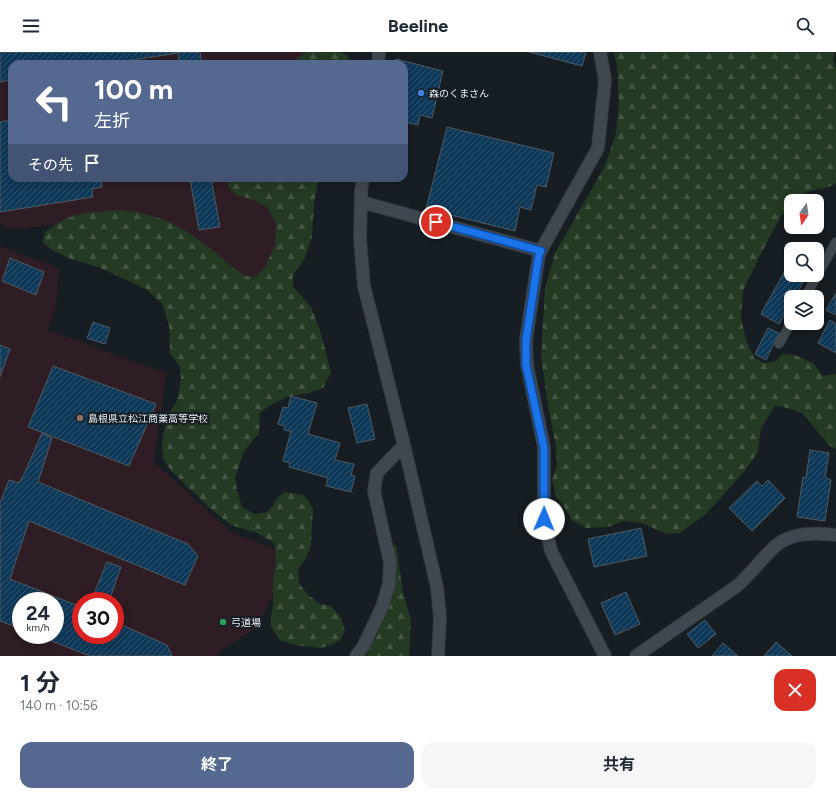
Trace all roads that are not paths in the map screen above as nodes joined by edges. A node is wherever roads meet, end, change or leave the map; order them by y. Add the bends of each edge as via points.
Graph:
1 (600, 52) edge
2 (362, 182) edge
3 (361, 202) junction
4 (836, 242) edge
5 (541, 251) junction
6 (809, 290) edge
7 (787, 330) edge
8 (779, 344) dead end
9 (404, 445) junction
10 (836, 535) edge
11 (356, 656) edge
12 (438, 656) edge
13 (605, 656) edge
14 (636, 656) edge

1 - 5 street via 605,80 598,148
2 - 3 street
3 - 5 street
3 - 9 street via 360,239 364,286
4 - 6 lane
5 - 13 street via 526,340 526,365 544,448 544,519 550,551
7 - 8 lane
9 - 11 street via 377,473 374,491 390,562 389,584 382,607
9 - 12 street via 437,586 440,618
10 - 14 street via 807,534 793,536 780,542 734,588

